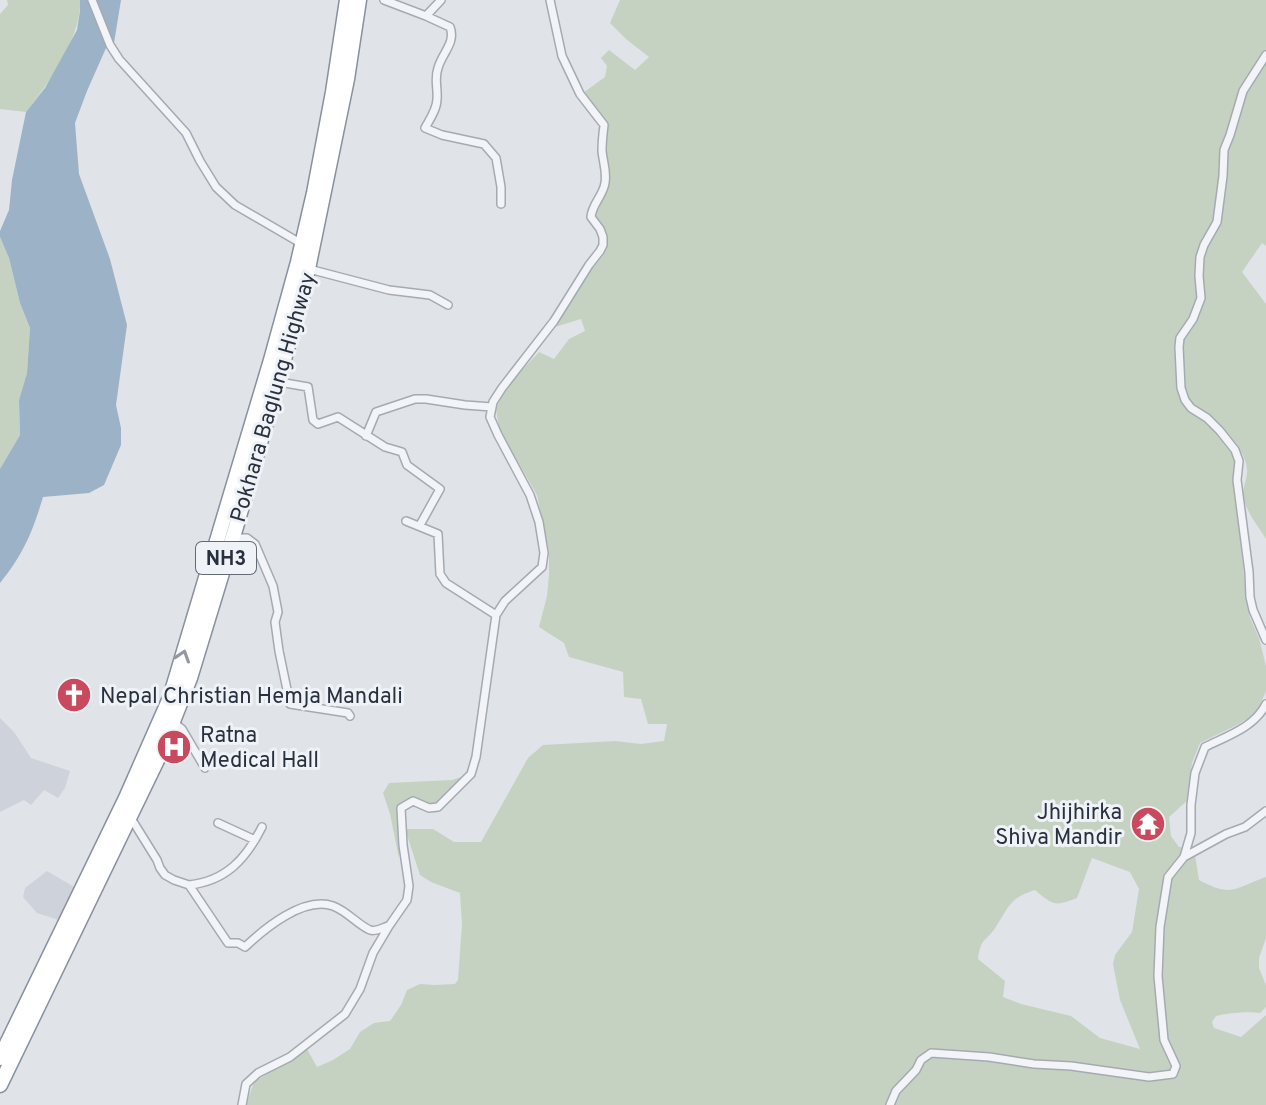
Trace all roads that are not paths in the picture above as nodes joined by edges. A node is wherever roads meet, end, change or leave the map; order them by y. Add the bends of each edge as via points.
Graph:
1 (92, 0) edge
2 (347, 0) edge
3 (359, 0) edge
4 (384, 0) edge
5 (441, 0) edge
6 (550, 0) edge
7 (396, 2) edge
8 (426, 16) junction
9 (1266, 55) edge
10 (501, 204) dead end
11 (302, 244) junction
12 (309, 269) junction
13 (448, 305) dead end
14 (278, 381) junction
15 (492, 407) junction
16 (366, 436) junction
17 (406, 521) dead end
18 (420, 525) junction
19 (233, 538) junction
20 (496, 615) junction
21 (1266, 640) edge
22 (1266, 704) edge
23 (350, 716) dead end
24 (173, 722) junction
25 (205, 768) dead end
26 (1266, 811) edge
27 (129, 818) junction
28 (218, 823) dead end
29 (262, 827) dead end
30 (255, 840) junction
31 (1184, 857) junction
32 (189, 885) junction
33 (389, 926) junction
34 (0, 1058) edge
35 (0, 1085) edge
36 (242, 1105) edge
37 (890, 1105) edge

1 - 11 street via 119,59 186,133 216,187 235,205
2 - 11 highway, Pokhara Baglung Highway
3 - 12 highway, Pokhara Baglung Highway / NH3
4 - 7 street
5 - 8 street
6 - 15 street via 562,56 580,94 604,125 605,184 591,208 603,245
7 - 8 street
8 - 10 street via 450,27 453,35 438,65 438,98 425,128 484,144 496,158
9 - 21 street via 1243,91 1224,150 1217,222 1200,257 1201,298 1179,347 1185,400 1220,431 1239,461 1250,597
34 -> 11 highway, Pokhara Baglung Highway via 170,698
12 - 13 street via 430,295
12 - 14 highway, Pokhara Baglung Highway / NH3
14 - 16 street via 308,387 318,424 338,417
14 - 19 highway, Pokhara Baglung Highway / NH3
15 - 16 street via 415,399 376,412
15 - 20 street via 490,417 530,495 544,553 542,567
16 - 18 street via 402,452 407,465 440,489
17 - 18 street
18 - 20 street via 438,534 440,574 446,583
19 - 23 street via 255,544 273,586 290,704
19 - 24 highway, Pokhara Baglung Highway / NH3
20 - 33 street via 471,774 438,807 413,801 401,808 409,886 407,900
22 - 31 street via 1252,722 1205,747 1195,773
24 - 25 street
24 - 27 highway, Pokhara Baglung Highway / NH3
26 - 31 street
27 - 32 street via 165,875
27 - 35 highway, Pokhara Baglung Highway / NH3
28 - 30 street
29 - 30 street
30 - 32 street via 225,874
31 - 37 street via 1168,877 1160,927 1158,976 1164,1040 1176,1066 1173,1074 1149,1077 931,1053
32 - 33 street via 224,939 245,947 293,911 311,905 333,906 370,930
33 - 36 street via 345,1014 290,1057 258,1073 246,1084

